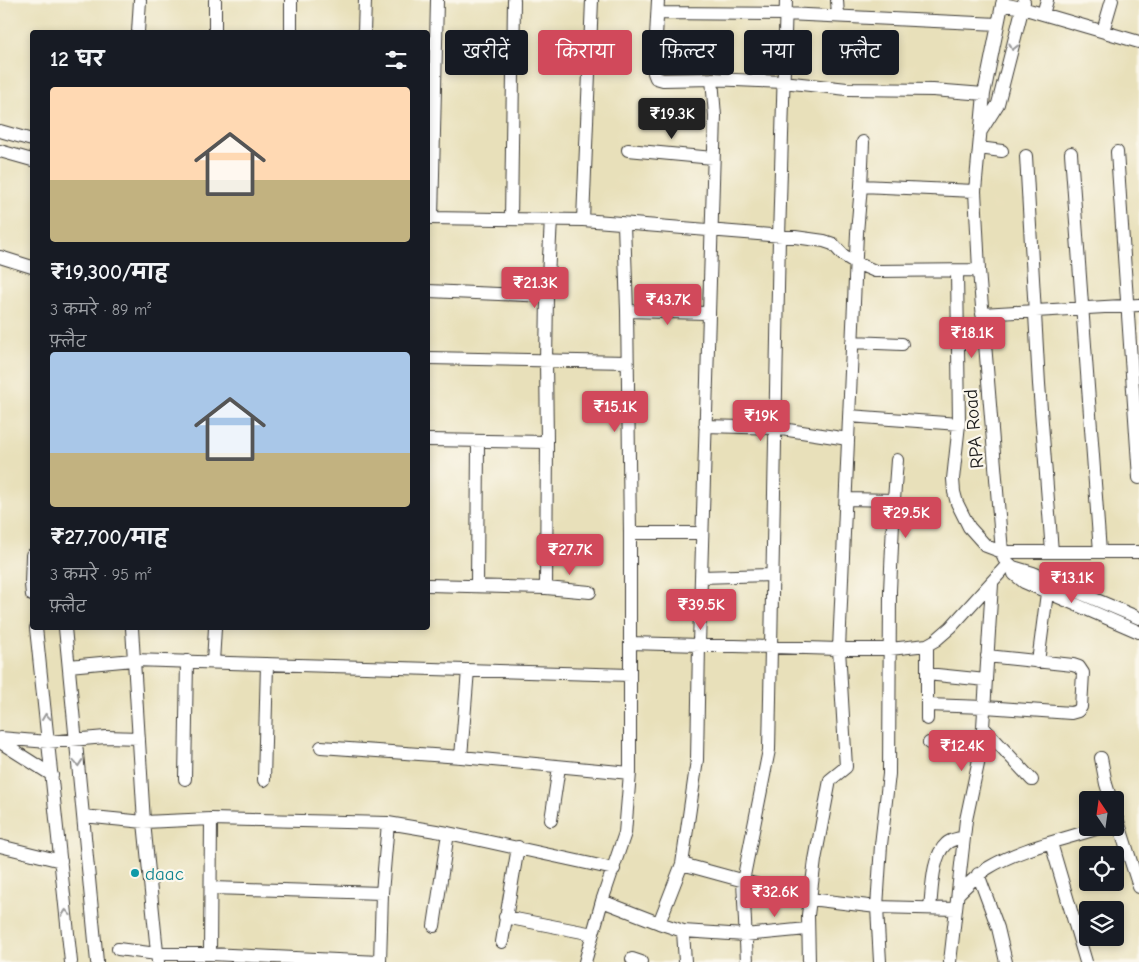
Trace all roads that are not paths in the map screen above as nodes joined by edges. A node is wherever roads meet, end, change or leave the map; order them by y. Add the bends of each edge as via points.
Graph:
1 (140, 0) edge
2 (215, 0) edge
3 (291, 0) edge
4 (365, 0) edge
5 (437, 0) edge
6 (514, 0) edge
7 (592, 0) edge
8 (786, 0) edge
9 (837, 0) edge
10 (1047, 0) edge
11 (1112, 0) edge
12 (1002, 2) edge
13 (1024, 4) edge
14 (658, 6) edge
15 (786, 14) junction
16 (1043, 14) junction
17 (838, 16) junction
18 (998, 24) junction
19 (138, 30) edge
20 (215, 30) edge
21 (291, 30) edge
22 (364, 30) edge
23 (1103, 31) junction
24 (1139, 42) edge
25 (712, 78) junction
26 (783, 82) junction
27 (984, 94) junction
28 (0, 131) edge
29 (980, 134) junction
30 (30, 139) edge
31 (863, 142) dead end
32 (978, 148) junction
33 (628, 150) dead end
34 (0, 151) edge
35 (1002, 151) dead end
36 (1117, 152) dead end
37 (1071, 153) dead end
38 (1026, 156) dead end
39 (713, 158) junction
40 (30, 159) edge
41 (861, 186) junction
42 (975, 191) junction
43 (430, 218) edge
44 (511, 219) junction
45 (551, 220) junction
46 (583, 220) junction
47 (624, 224) junction
48 (711, 231) junction
49 (779, 237) junction
50 (0, 257) edge
51 (856, 263) junction
52 (30, 266) edge
53 (979, 270) junction
54 (957, 271) junction
55 (430, 291) edge
56 (547, 296) junction
57 (1133, 305) edge
58 (1083, 308) junction
59 (628, 311) junction
60 (1035, 311) junction
61 (708, 313) junction
62 (982, 314) junction
63 (852, 342) junction
64 (902, 344) dead end
65 (430, 358) edge
66 (546, 361) junction
67 (627, 362) junction
68 (849, 416) junction
69 (959, 424) junction
70 (705, 426) junction
71 (775, 428) junction
72 (848, 439) junction
73 (430, 440) edge
74 (478, 441) junction
75 (547, 442) junction
76 (897, 460) dead end
77 (1139, 478) edge
78 (846, 499) junction
79 (894, 500) junction
80 (630, 532) junction
81 (702, 532) junction
82 (1002, 552) junction
83 (1052, 552) junction
84 (1100, 552) junction
85 (1139, 552) edge
86 (1011, 565) junction
87 (772, 575) junction
88 (701, 577) junction
89 (992, 584) junction
90 (430, 585) edge
91 (477, 586) junction
92 (546, 588) junction
93 (590, 592) dead end
94 (1047, 593) junction
95 (1139, 618) edge
96 (36, 630) edge
97 (65, 630) edge
98 (132, 630) edge
99 (215, 630) edge
100 (1139, 632) edge
101 (630, 643) junction
102 (699, 644) junction
103 (927, 645) junction
104 (770, 646) junction
105 (839, 649) junction
106 (890, 649) junction
107 (987, 656) junction
108 (134, 660) junction
109 (187, 661) junction
110 (213, 662) junction
111 (1038, 662) junction
112 (267, 664) junction
113 (69, 666) junction
114 (468, 670) junction
115 (927, 674) junction
116 (630, 676) junction
117 (986, 680) junction
118 (927, 705) junction
119 (985, 707) junction
120 (927, 719) dead end
121 (983, 727) junction
122 (139, 738) junction
123 (0, 740) edge
124 (76, 740) junction
125 (48, 742) junction
126 (929, 743) dead end
127 (321, 747) dead end
128 (981, 750) junction
129 (461, 757) junction
130 (1100, 758) dead end
131 (559, 767) junction
132 (630, 773) junction
133 (52, 774) junction
134 (185, 779) dead end
135 (264, 780) dead end
136 (1032, 780) dead end
137 (1108, 791) edge
138 (83, 816) junction
139 (211, 819) junction
140 (551, 820) dead end
141 (144, 822) junction
142 (388, 823) junction
143 (448, 833) junction
144 (1079, 834) edge
145 (1124, 834) edge
146 (964, 837) junction
147 (1051, 842) junction
148 (0, 846) edge
149 (518, 847) junction
150 (1134, 853) edge
151 (62, 861) junction
152 (682, 864) junction
153 (614, 868) junction
154 (978, 874) junction
155 (743, 881) junction
156 (211, 888) junction
157 (1139, 888) edge
158 (382, 893) junction
159 (958, 894) junction
160 (810, 900) junction
161 (602, 901) junction
162 (878, 906) junction
163 (930, 908) junction
164 (956, 909) junction
165 (505, 917) junction
166 (659, 923) junction
167 (434, 926) dead end
168 (807, 929) junction
169 (683, 931) junction
170 (593, 934) junction
171 (745, 935) junction
172 (502, 942) dead end
173 (118, 948) dead end
174 (210, 954) junction
175 (158, 958) edge
176 (71, 962) edge
177 (97, 962) edge
178 (379, 962) edge
179 (585, 962) edge
180 (685, 962) edge
181 (746, 962) edge
182 (809, 962) edge
183 (880, 962) edge
184 (950, 962) edge
185 (1006, 962) edge
186 (1086, 962) edge

1 - 19 street
2 - 20 street
3 - 21 street
4 - 22 street
5 - 43 street
6 - 44 street
7 - 46 street
8 - 15 street
9 - 17 street
10 - 16 street
11 - 23 street
12 - 13 street
12 - 18 street, RPA Road
13 - 16 street
13 -> 29 street, RPA Road via 998,104
14 - 15 street
14 - 25 street via 656,78
15 - 17 street
15 - 26 street
16 - 23 street
17 - 18 street
18 - 27 street, RPA Road
23 - 24 street
25 - 26 street
25 - 39 street via 715,116
26 - 27 street via 847,89
26 - 49 street
27 - 29 street, RPA Road
28 - 30 street
29 - 32 street, RPA Road
31 - 41 street
32 - 35 street
32 - 42 street, RPA Road
33 - 39 street
34 - 40 street
36 - 57 street
37 - 58 street
38 - 60 street
39 - 48 street
41 - 42 street
41 - 51 street
42 - 53 street, RPA Road
43 - 44 street
44 - 45 street
45 - 46 street
45 - 56 street
46 - 47 street
47 - 48 street
47 - 59 street
48 - 49 street
48 - 61 street
49 - 51 street via 824,240
49 - 71 street
50 - 52 street
51 - 54 street via 875,271
51 - 63 street
53 - 54 street
53 - 62 street, RPA Road
54 - 69 street
55 - 56 street
56 - 66 street
57 - 58 street
57 - 77 street
58 - 60 street
58 - 84 street
59 - 61 street
59 - 67 street
60 - 62 street
60 - 83 street
61 - 70 street
62 - 82 street, RPA Road
63 - 64 street
63 - 68 street
65 - 66 street
66 - 67 street
66 - 75 street
67 - 80 street
68 - 69 street
68 - 72 street
69 - 82 street via 953,479 957,503 979,539 986,546
70 - 71 street
70 - 81 street
71 - 72 street
71 - 87 street
72 - 78 street
73 - 74 street
74 - 75 street
74 - 91 street
75 - 92 street
76 - 79 street
78 - 79 street
78 - 105 street
79 - 106 street
80 - 81 street
80 - 101 street
81 - 88 street
82 - 83 street
82 - 86 street, RPA Road
83 - 84 street
84 - 85 street
86 - 89 street
86 - 94 street, RPA Road via 1014,574
86 - 95 street
87 - 88 street
87 - 104 street
88 - 102 street
89 - 103 street via 951,627
89 - 107 street
90 - 91 street
91 - 92 street
92 - 93 street
94 - 100 street, RPA Road
94 - 111 street
125 -> 96 street
97 - 113 street
98 - 108 street
99 - 110 street
101 - 102 street
101 - 116 street
102 - 104 street
102 - 152 street via 698,760
103 - 106 street
103 - 115 street
104 - 105 street
104 - 155 street via 769,750
105 - 106 street
105 - 160 street via 846,768 830,780
106 - 162 street via 889,774
107 - 111 street
107 - 117 street
108 - 109 street
108 - 113 street
108 - 122 street
109 - 110 street
109 - 134 street
110 - 112 street
111 - 119 street via 1079,668 1083,673 1078,711
112 - 114 street
112 - 135 street
113 - 124 street
114 - 116 street
114 - 129 street
115 - 117 street
115 - 118 street
116 - 132 street
117 - 119 street
118 - 119 street
118 - 120 street
119 - 121 street
121 - 128 street
121 - 136 street
122 - 124 street
122 - 141 street
123 - 125 street
123 - 133 street
124 - 125 street
124 -> 138 street
125 - 133 street
126 - 128 street
127 - 129 street
128 - 146 street
129 - 131 street
130 - 137 street
131 - 132 street
131 - 140 street
132 - 153 street via 626,833
133 - 151 street
138 - 141 street
138 - 177 street
139 - 141 street
139 - 142 street
139 - 156 street
141 - 175 street
142 - 143 street
142 - 158 street
143 - 149 street
143 - 167 street
144 - 147 street
145 - 150 street
146 - 159 street
146 - 163 street via 946,844 940,851
147 - 154 street
147 - 186 street
148 - 151 street
149 - 153 street
149 - 165 street
150 - 157 street
176 -> 151 street
152 - 155 street
152 - 166 street
153 - 161 street
154 - 159 street
154 - 185 street via 998,928
155 - 160 street
155 - 171 street
156 - 158 street
156 - 174 street
158 - 178 street
159 - 164 street
160 - 162 street
160 - 168 street
161 - 166 street
161 - 170 street
162 - 163 street
162 - 183 street
163 - 164 street
164 - 184 street
165 - 170 street
165 - 172 street
166 - 169 street
168 - 171 street
168 - 182 street
169 - 171 street
169 - 180 street
170 - 179 street
171 - 181 street
173 - 175 street
174 - 175 street
174 - 178 street

